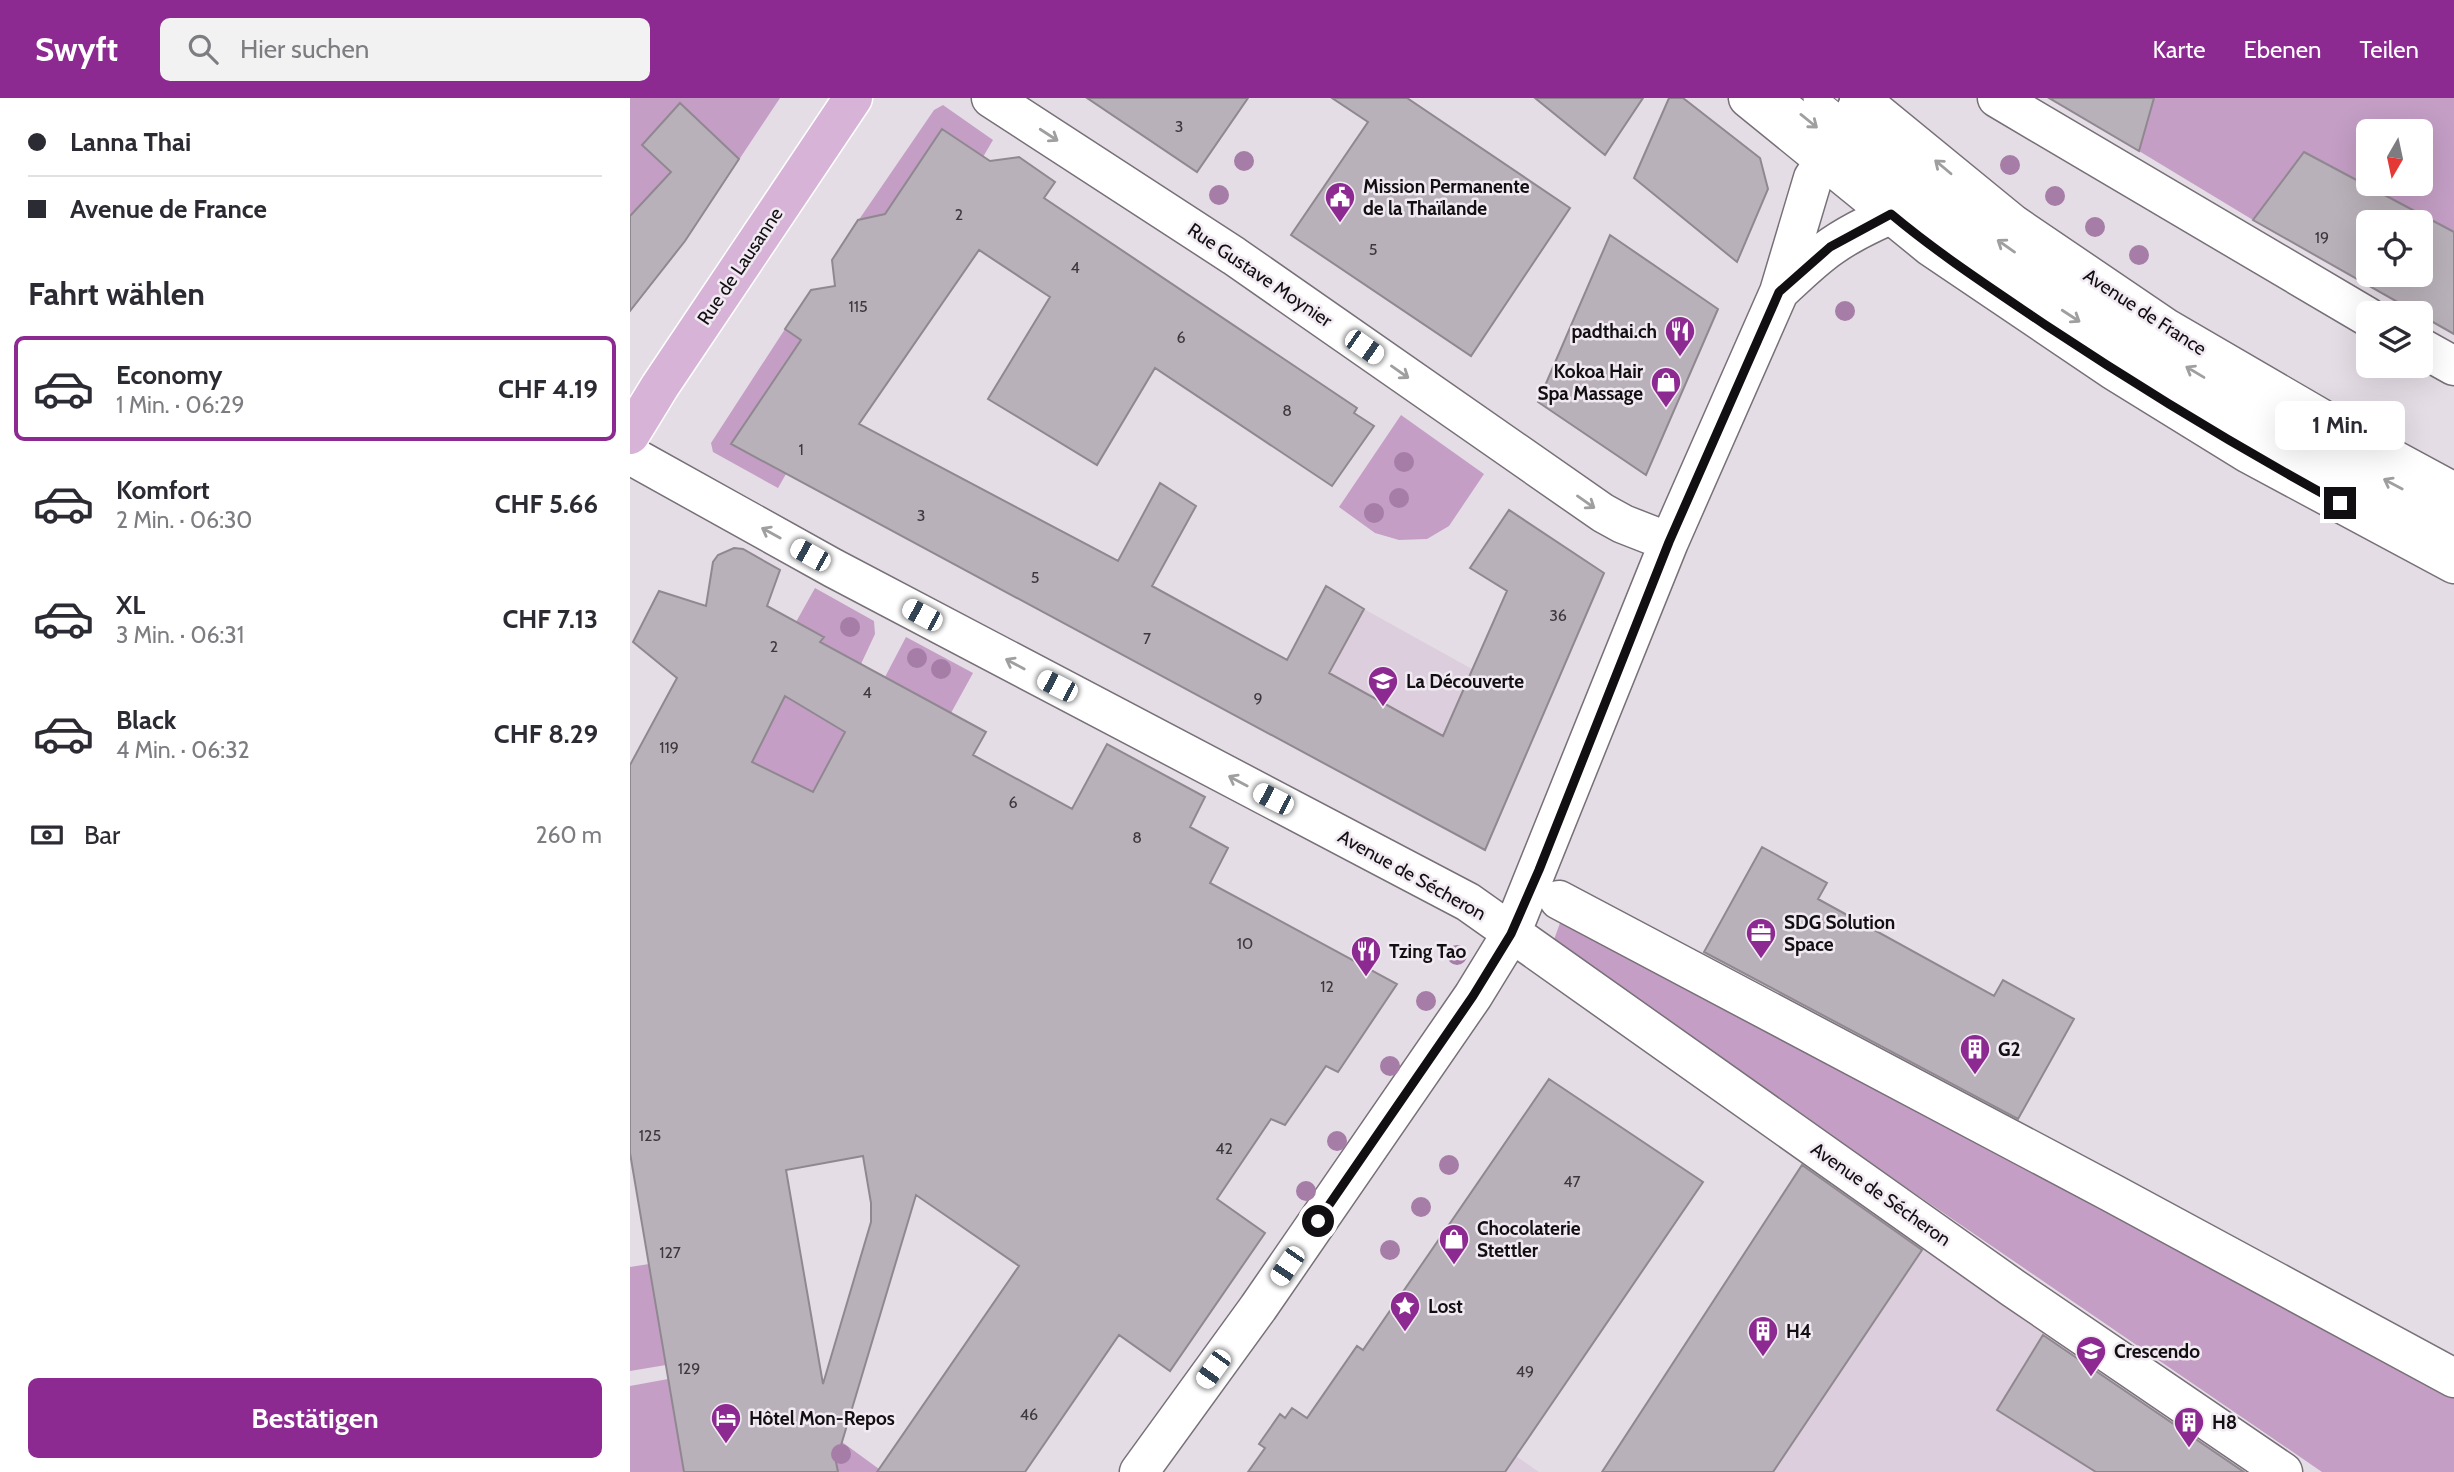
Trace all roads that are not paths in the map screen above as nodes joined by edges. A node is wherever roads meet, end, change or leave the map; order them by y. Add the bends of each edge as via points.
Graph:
1 (853, 98) edge
2 (991, 98) edge
3 (1748, 98) edge
4 (1782, 98) edge
5 (1815, 98) edge
6 (1997, 98) edge
7 (1849, 121) edge
8 (1903, 209) junction
9 (1779, 292) junction
10 (2356, 310) edge
11 (2433, 354) edge
12 (2454, 366) edge
13 (630, 435) edge
14 (630, 455) edge
15 (2454, 492) edge
16 (2454, 515) edge
17 (2454, 539) edge
18 (1669, 542) junction
19 (2454, 564) edge
20 (1559, 900) dead end
21 (1511, 934) junction
22 (2454, 1378) edge
23 (1139, 1472) edge
24 (2283, 1472) edge

1 - 13 main road, Rue de Lausanne
2 -> 18 street, Rue Gustave Moynier via 1234,256 1603,513
3 - 7 street, Avenue de France
4 -> 7 lane
5 - 7 lane
6 - 10 street
7 - 8 street, Avenue de France
7 - 9 street via 1813,178
15 -> 7 street, Avenue de France via 2165,328 2013,224
16 -> 7 lane via 2161,351 1994,238
8 - 9 street via 1830,247
8 -> 17 lane via 2172,382 2312,464
8 - 19 street, Avenue de France via 1931,247 2113,370 2249,454
9 - 18 street
11 - 12 street
21 -> 14 street, Avenue de Sécheron via 1468,902 845,574
18 - 21 street
20 - 22 street
21 - 23 street via 1258,1308
21 - 24 street, Avenue de Sécheron

